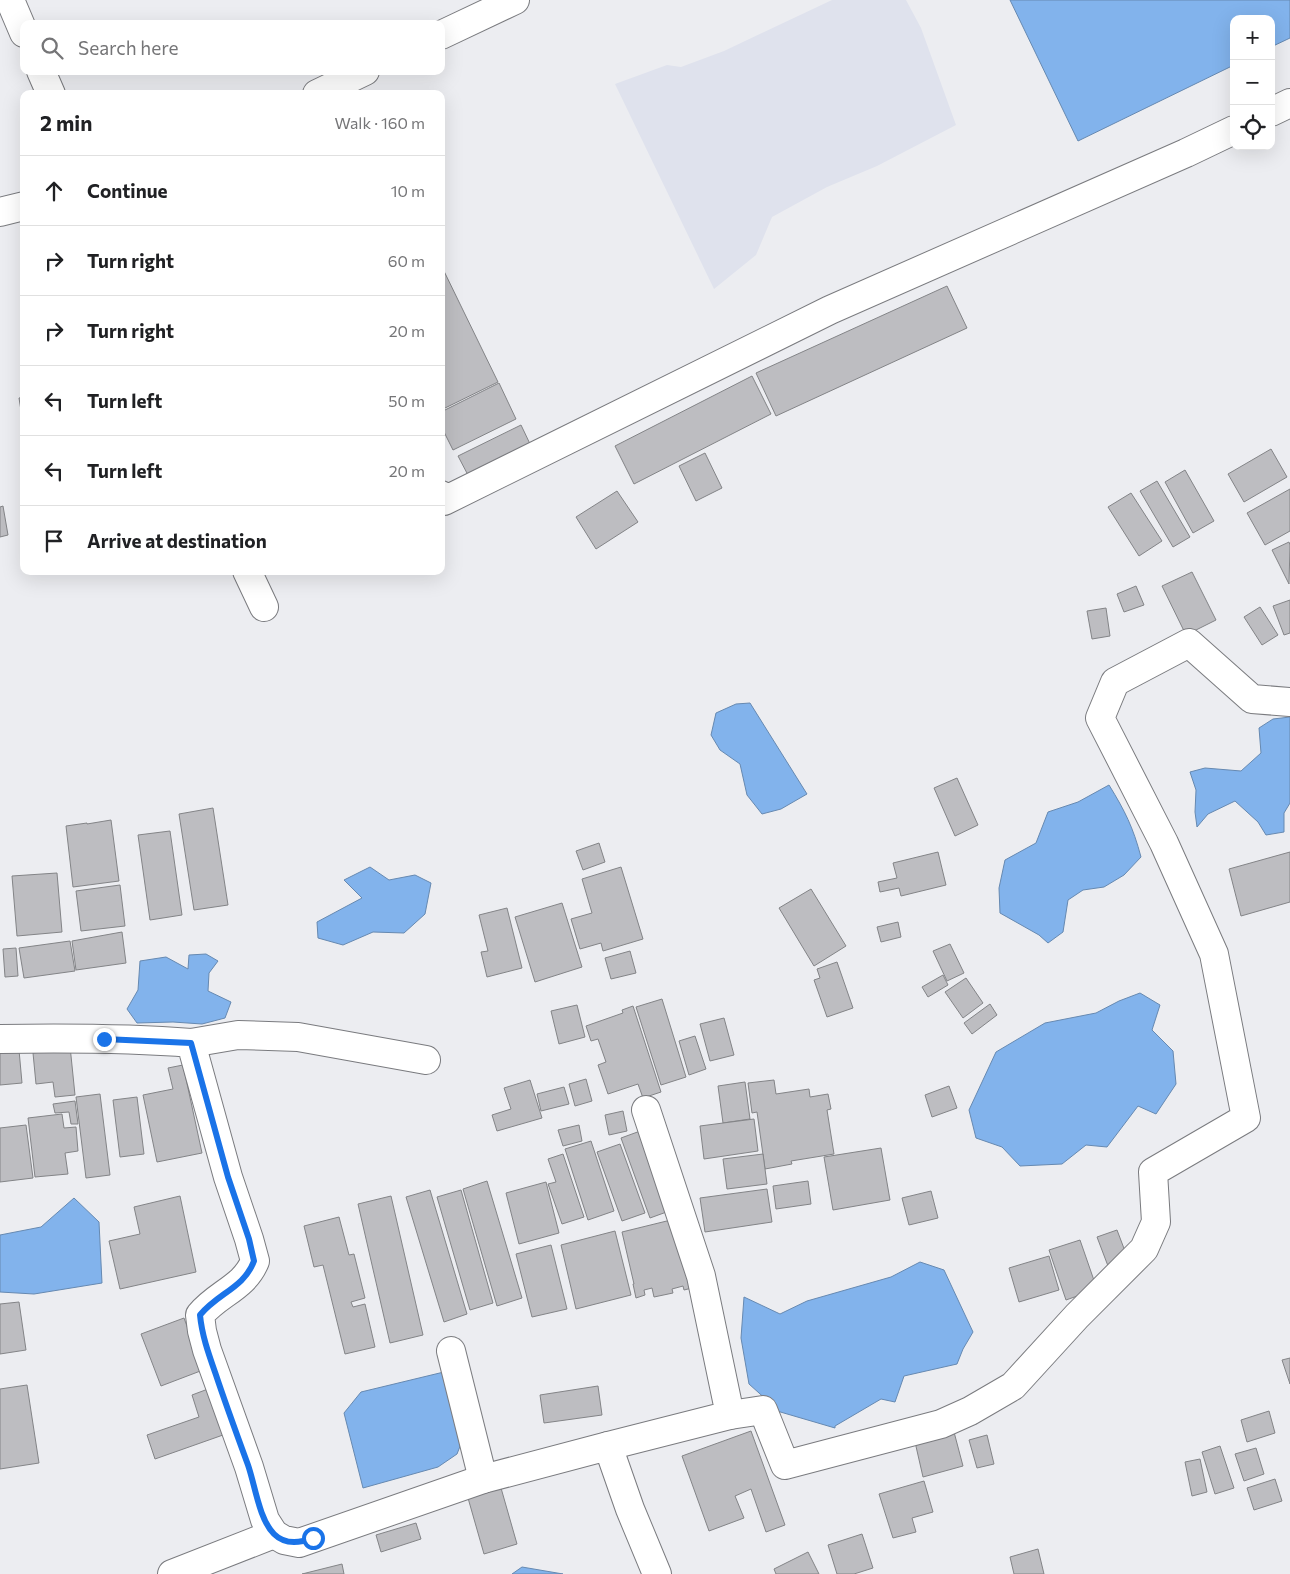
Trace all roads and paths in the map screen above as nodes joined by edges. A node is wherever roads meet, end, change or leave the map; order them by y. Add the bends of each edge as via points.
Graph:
1 (10, 0) edge
2 (516, 0) edge
3 (20, 24) edge
4 (445, 33) edge
5 (43, 75) edge
6 (357, 75) edge
7 (49, 90) edge
8 (325, 90) edge
9 (1290, 103) edge
10 (1275, 110) edge
11 (1230, 132) edge
12 (20, 207) edge
13 (0, 212) edge
14 (445, 501) edge
15 (250, 575) edge
16 (264, 607) dead end
17 (1290, 702) edge
18 (0, 1040) edge
19 (191, 1043) junction
20 (426, 1060) dead end
21 (646, 1110) dead end
22 (451, 1351) dead end
23 (730, 1415) junction
24 (608, 1446) junction
25 (483, 1479) junction
26 (274, 1534) junction
27 (172, 1574) edge
28 (657, 1574) edge

1 - 3 street
2 - 4 street
5 - 7 street
6 - 8 street
9 - 10 street
11 - 14 street via 830,310
12 - 13 street
15 - 16 street
17 - 23 street via 1252,699 1189,643 1115,682 1100,718 1164,844 1214,954 1246,1118 1153,1172 1156,1222 1144,1249 1013,1386 941,1424 785,1465 763,1410
18 - 19 street via 59,1038
19 - 20 street via 238,1035 298,1037
19 - 26 street via 254,1261 245,1279 200,1315 202,1331 265,1520
21 - 23 street via 701,1276
22 - 25 street
23 - 24 street
24 - 25 street
24 - 28 street
25 - 26 street via 299,1543
26 - 27 street

